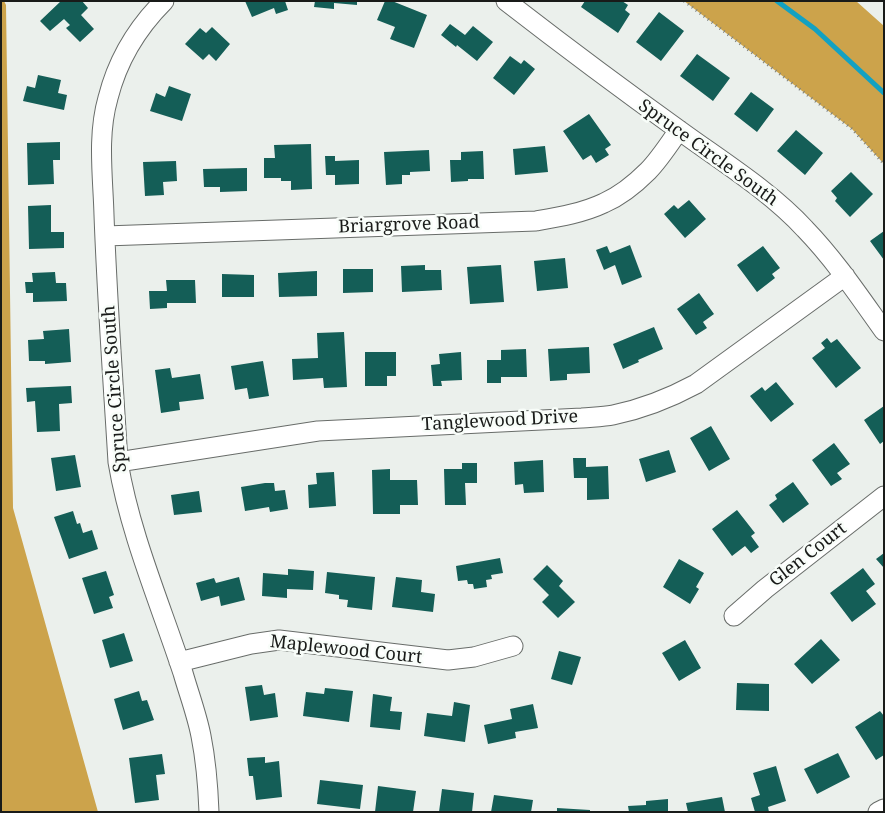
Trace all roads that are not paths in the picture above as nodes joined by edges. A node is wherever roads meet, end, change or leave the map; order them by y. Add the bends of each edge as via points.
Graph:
1 (506, 1) edge
2 (154, 5) edge
3 (679, 130) junction
4 (105, 236) junction
5 (845, 276) junction
6 (884, 331) edge
7 (118, 462) junction
8 (884, 496) edge
9 (734, 616) dead end
10 (513, 646) dead end
11 (179, 662) junction
12 (884, 808) edge
13 (209, 812) edge
14 (878, 812) edge

1 - 3 street, Spruce Circle South
2 - 4 street, Spruce Circle South via 121,63 108,99 102,135
3 - 4 street, Briargrove Road via 649,170 623,192 583,211 536,221
3 - 5 street, Spruce Circle South via 783,208 805,228
4 - 7 street, Spruce Circle South
5 - 6 street, Spruce Circle South
5 - 7 street, Tanglewood Drive via 696,384 649,406 582,418 318,431
7 - 11 street, Spruce Circle South via 131,521
8 - 9 street, Glen Court
10 - 11 street, Maplewood Court via 474,657 448,660 278,640
11 - 13 street, Spruce Circle South via 201,735
12 - 14 street

